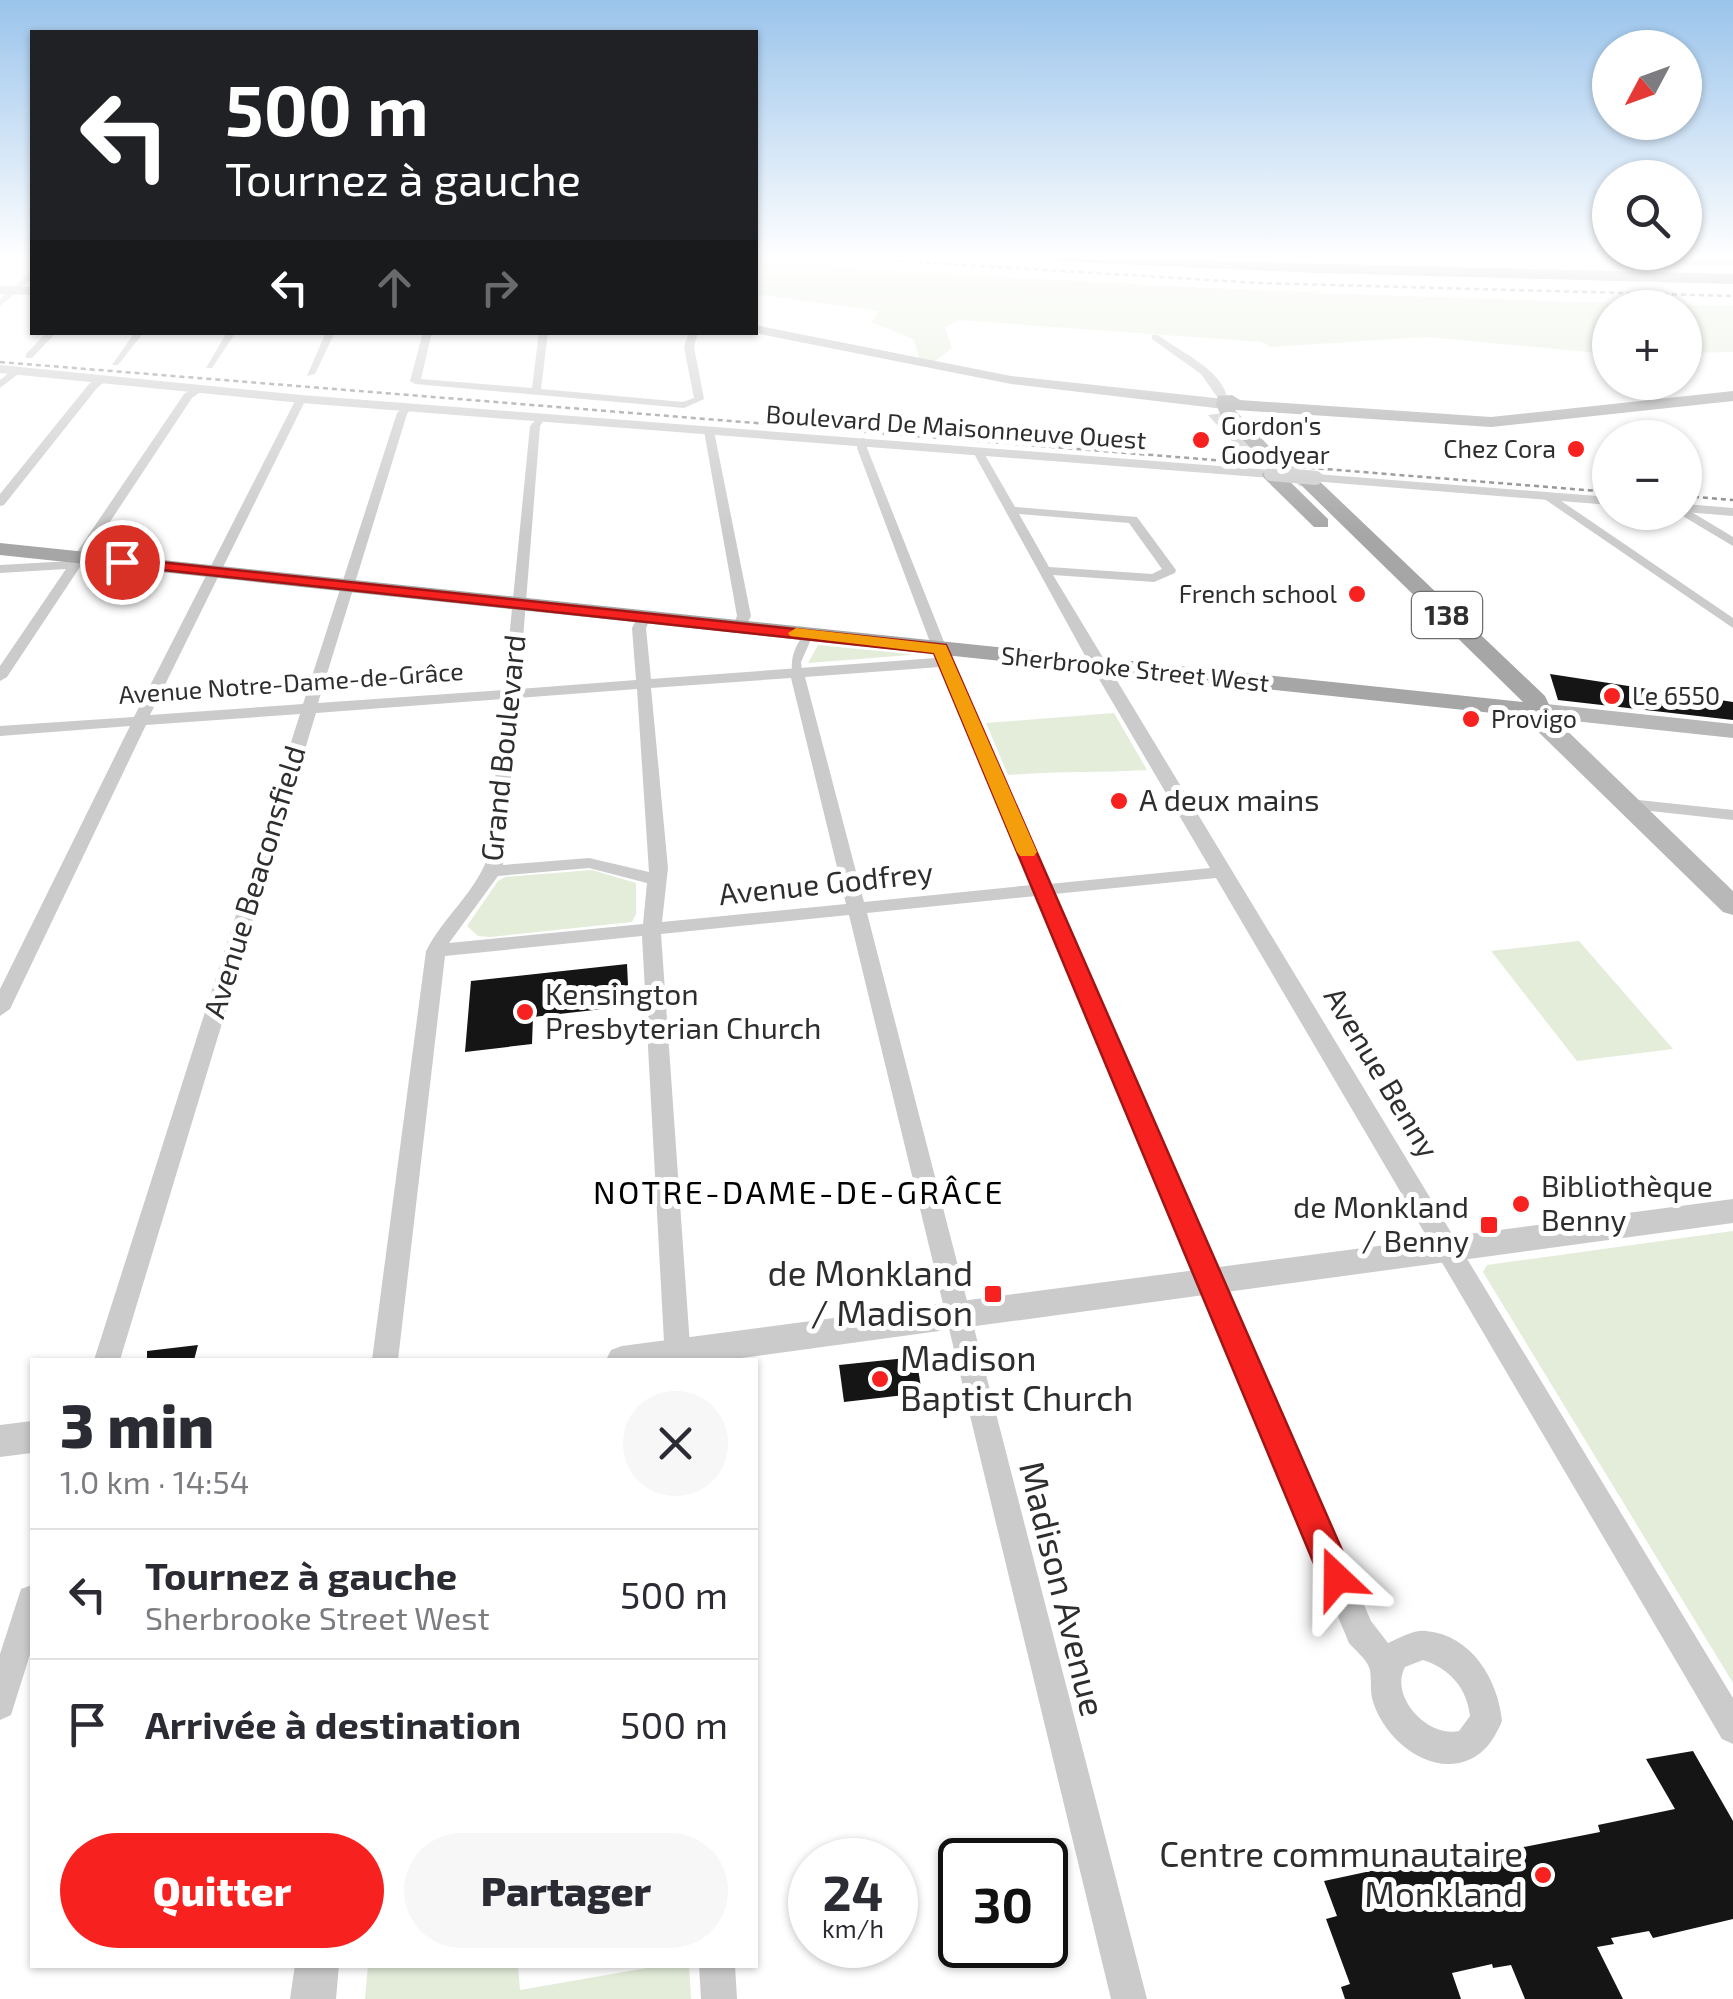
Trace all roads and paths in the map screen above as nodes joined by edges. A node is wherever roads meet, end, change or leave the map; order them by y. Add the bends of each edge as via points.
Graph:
1 (36, 349) edge
2 (126, 349) edge
3 (221, 349) edge
4 (322, 349) edge
5 (423, 349) edge
6 (542, 349) edge
7 (690, 349) edge
8 (855, 349) edge
9 (1171, 349) edge
10 (30, 356) dead end
11 (115, 363) dead end
12 (210, 366) dead end
13 (0, 369) edge
14 (17, 371) junction
15 (310, 374) dead end
16 (104, 378) junction
17 (0, 385) edge
18 (201, 388) junction
19 (536, 392) junction
20 (1733, 396) edge
21 (301, 399) junction
22 (1230, 405) junction
23 (407, 407) junction
24 (540, 418) junction
25 (709, 431) junction
26 (863, 441) junction
27 (977, 450) junction
28 (1247, 451) dead end
29 (1295, 472) junction
30 (1546, 496) junction
31 (1592, 500) edge
32 (0, 502) edge
33 (1008, 510) junction
34 (1702, 511) edge
35 (1733, 512) edge
36 (1702, 521) edge
37 (1350, 529) junction
38 (1733, 542) edge
39 (0, 549) edge
40 (76, 561) junction
41 (0, 569) edge
42 (1043, 570) junction
43 (212, 572) junction
44 (347, 586) junction
45 (519, 604) junction
46 (644, 618) junction
47 (1733, 624) edge
48 (739, 627) junction
49 (808, 634) junction
50 (943, 655) junction
51 (1098, 665) junction
52 (797, 672) junction
53 (0, 677) edge
54 (644, 682) junction
55 (511, 692) junction
56 (309, 707) junction
57 (1537, 714) junction
58 (141, 720) junction
59 (0, 731) edge
60 (1733, 731) edge
61 (1629, 804) junction
62 (1733, 815) edge
63 (493, 872) junction
64 (1221, 872) junction
65 (653, 879) junction
66 (1044, 892) junction
67 (1733, 906) edge
68 (857, 911) junction
69 (652, 932) junction
70 (436, 951) junction
71 (0, 1009) edge
72 (1733, 1211) edge
73 (1446, 1248) junction
74 (1211, 1281) junction
75 (957, 1314) junction
76 (678, 1356) edge
77 (108, 1358) edge
78 (385, 1358) edge
79 (650, 1358) edge
80 (30, 1437) edge
81 (0, 1441) edge
82 (30, 1606) edge
83 (1387, 1665) dead end
84 (0, 1704) edge
85 (1733, 1728) edge
86 (316, 1968) edge
87 (717, 1968) edge
88 (313, 1999) edge
89 (719, 1999) edge
90 (1129, 1999) edge

1 - 10 street
2 - 11 street
3 - 12 street
4 - 15 street
5 - 19 street via 414,381
6 - 19 street
7 - 19 street via 694,404
8 - 22 main road via 996,378
9 - 22 street
13 - 14 street, Boulevard De Maisonneuve Ouest
14 - 16 street, Boulevard De Maisonneuve Ouest
14 - 17 street
16 - 18 street, Boulevard De Maisonneuve Ouest
16 - 32 street
18 - 21 street, Boulevard De Maisonneuve Ouest
18 - 40 street via 188,396
20 - 22 main road via 1449,422
21 - 23 street, Boulevard De Maisonneuve Ouest
21 - 43 street
22 - 28 street via 1213,416
22 - 29 main road, 138
23 - 24 street, Boulevard De Maisonneuve Ouest
23 - 44 street, Avenue Beaconsfield
24 - 25 street, Boulevard De Maisonneuve Ouest
24 - 45 street, Grand Boulevard
25 - 26 street, Boulevard De Maisonneuve Ouest
25 - 48 street via 744,614
26 - 27 street, Boulevard De Maisonneuve Ouest
26 - 50 street
27 - 29 street, Boulevard De Maisonneuve Ouest
27 - 33 street, Avenue Benny
29 - 30 street, Boulevard De Maisonneuve Ouest
29 - 37 main road, 138
29 - 37 main road via 1364,518
30 - 31 street, Boulevard De Maisonneuve Ouest
30 - 47 street
33 - 42 street, Avenue Benny
33 - 42 street via 1129,519 1170,570 1154,578
34 - 35 street
36 - 38 street
37 - 57 main road, 138 via 1536,701
39 - 40 main road, Sherbrooke Street West
40 - 41 street
40 - 43 main road, Sherbrooke Street West
40 - 53 street
42 - 51 street, Avenue Benny
43 - 44 main road, Sherbrooke Street West
43 - 58 street
44 - 45 main road, Sherbrooke Street West
44 - 56 street, Avenue Beaconsfield
45 - 46 main road, Sherbrooke Street West
45 - 55 street, Grand Boulevard
46 - 48 main road, Sherbrooke Street West
46 - 54 street
48 - 49 main road, Sherbrooke Street West
49 - 50 main road, Sherbrooke Street West
49 - 52 street
50 - 51 main road, Sherbrooke Street West
50 - 52 street, Avenue Notre-Dame-de-Grâce
50 - 66 street
51 - 57 main road, Sherbrooke Street West
51 - 64 street, Avenue Benny
52 - 54 street, Avenue Notre-Dame-de-Grâce
52 - 68 street, Madison Avenue
54 - 55 street, Avenue Notre-Dame-de-Grâce
54 - 65 street via 658,868
55 - 56 street, Avenue Notre-Dame-de-Grâce
55 - 63 street, Grand Boulevard
56 - 58 street, Avenue Notre-Dame-de-Grâce
56 - 77 street, Avenue Beaconsfield
57 - 60 main road, Sherbrooke Street West
57 - 61 main road
58 - 59 street, Avenue Notre-Dame-de-Grâce
58 - 71 street
61 - 62 street
61 - 67 main road
63 - 65 street via 589,863
63 - 70 street, Grand Boulevard
64 - 66 street, Avenue Godfrey
64 - 73 street, Avenue Benny
65 - 69 street
66 - 68 street, Avenue Godfrey
66 - 74 street
68 - 69 street, Avenue Godfrey
68 - 75 street, Madison Avenue
69 - 70 street, Avenue Godfrey
69 - 76 street
70 - 78 street, Grand Boulevard
72 - 73 street
73 - 74 street
73 - 85 street, Avenue Benny
74 - 75 street
74 - 83 street via 1360,1632
75 - 76 street
75 - 90 street, Madison Avenue
76 - 79 street
80 - 81 street
82 - 84 street
86 - 88 street
87 - 89 street

